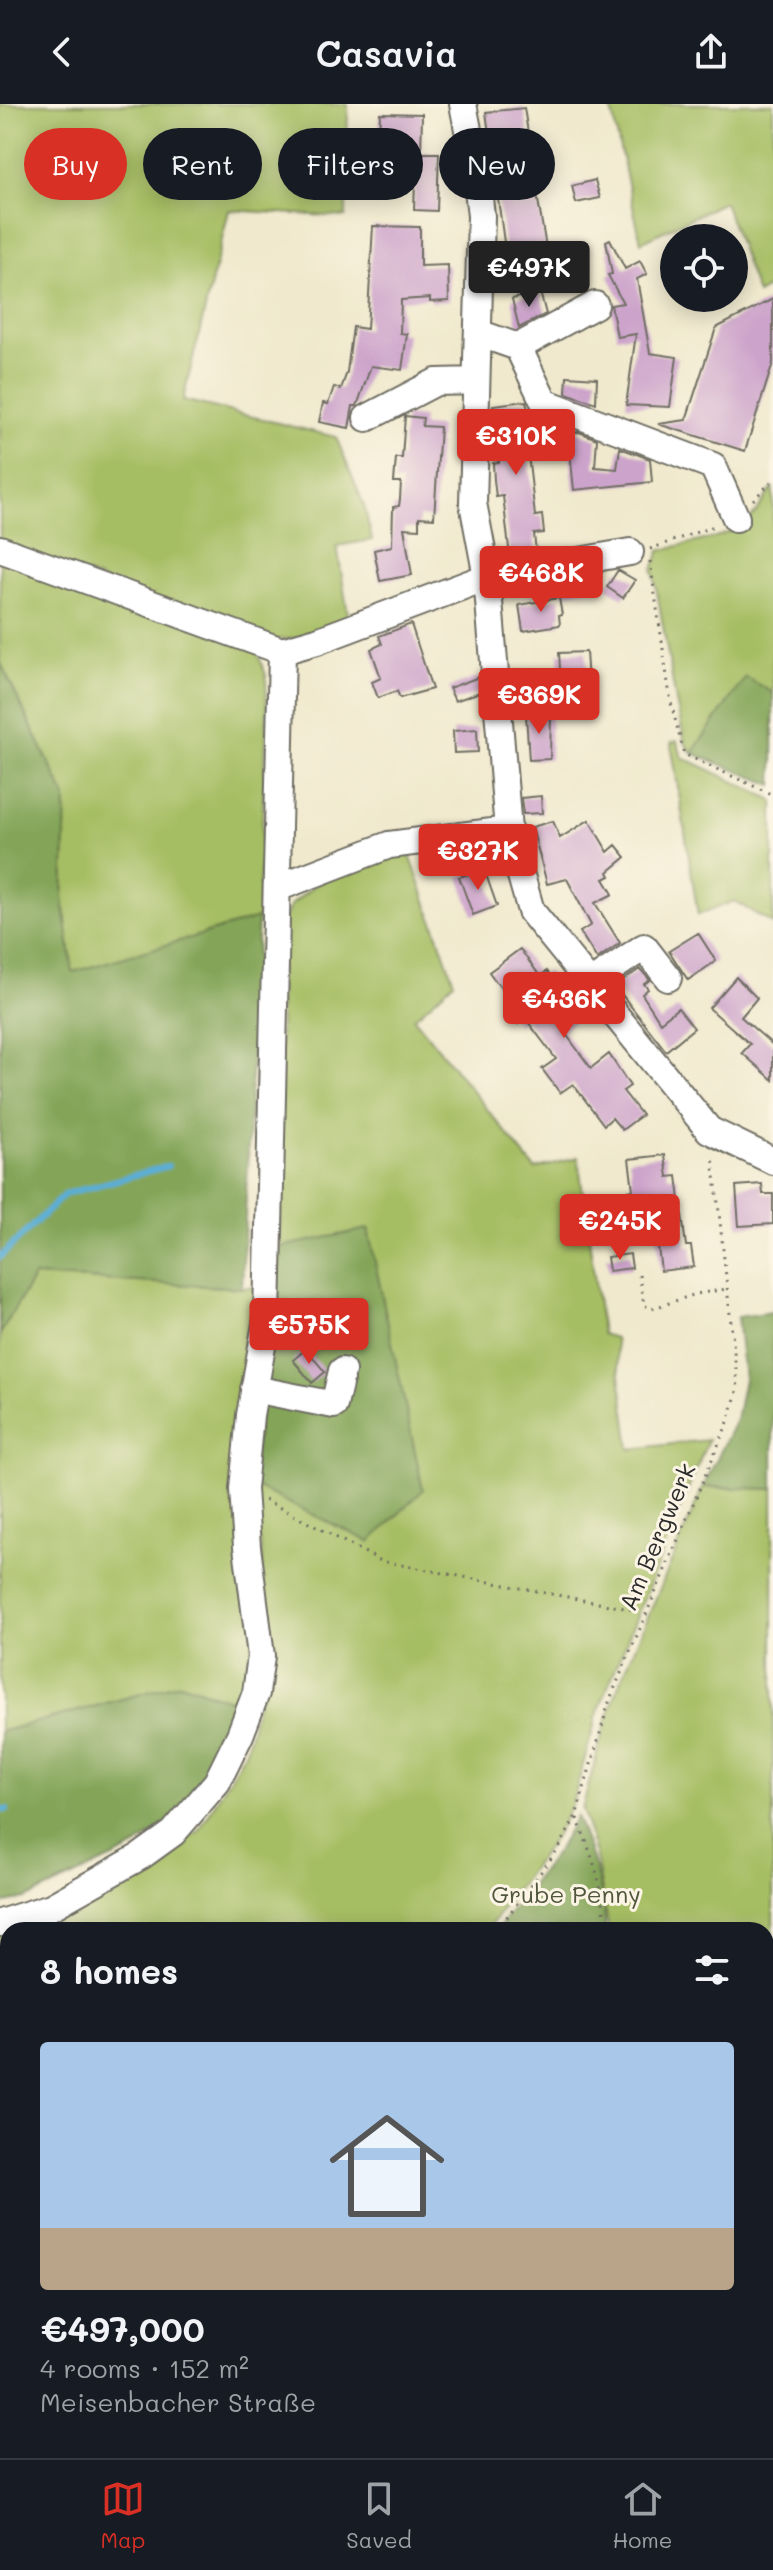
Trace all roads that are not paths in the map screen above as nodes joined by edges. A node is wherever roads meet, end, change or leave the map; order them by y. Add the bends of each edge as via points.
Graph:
1 (463, 104) edge
2 (595, 305) dead end
3 (478, 333) junction
4 (518, 347) junction
5 (475, 381) junction
6 (367, 418) dead end
7 (736, 518) road end
8 (0, 549) edge
9 (639, 551) road end
10 (487, 577) junction
11 (282, 651) junction
12 (508, 830) junction
13 (277, 888) junction
14 (668, 978) dead end
15 (590, 983) junction
16 (773, 1161) edge
17 (342, 1371) dead end
18 (254, 1389) junction
19 (3, 1922) edge

1 - 3 street via 481,216
2 - 4 street
3 - 4 street
3 - 5 street
4 - 7 street via 544,402 713,466
5 - 6 street via 436,382
5 - 10 street via 473,503
8 - 11 street
9 - 10 street
10 - 11 street
10 - 12 street
11 - 13 street
12 - 13 street via 389,845
12 - 15 street via 531,911
13 - 18 street via 267,1318
14 - 15 street via 644,947
15 - 16 street via 709,1130
17 - 18 street via 334,1405
18 - 19 street via 243,1489 261,1656 256,1693 217,1782 173,1833 141,1856 51,1907

